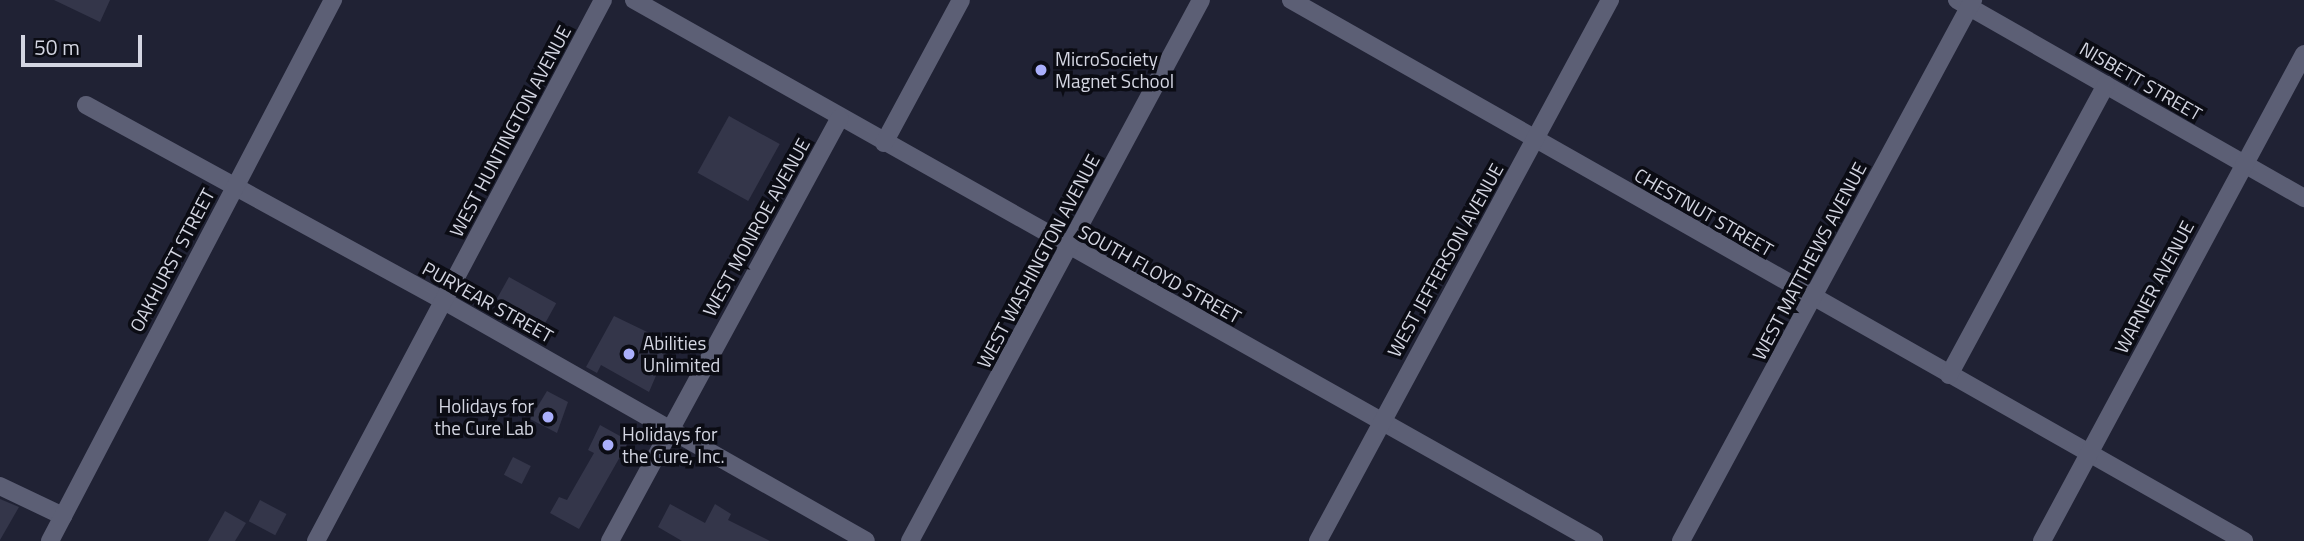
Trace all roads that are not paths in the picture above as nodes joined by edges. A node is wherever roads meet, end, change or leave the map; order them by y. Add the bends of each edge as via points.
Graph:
1 (333, 0) edge
2 (603, 0) edge
3 (634, 0) edge
4 (961, 0) edge
5 (1201, 0) edge
6 (1291, 0) edge
7 (1610, 0) edge
8 (1966, 2) edge
9 (2304, 54) edge
10 (2106, 85) junction
11 (86, 105) dead end
12 (840, 118) junction
13 (1534, 140) junction
14 (884, 143) junction
15 (2244, 164) junction
16 (234, 187) junction
17 (2304, 198) edge
18 (1069, 249) junction
19 (1812, 299) junction
20 (444, 301) junction
21 (1949, 375) junction
22 (1382, 419) junction
23 (669, 430) junction
24 (2088, 453) junction
25 (0, 486) edge
26 (63, 516) junction
27 (50, 541) edge
28 (316, 541) edge
29 (610, 541) edge
30 (866, 541) edge
31 (910, 541) edge
32 (1318, 541) edge
33 (1594, 541) edge
34 (1681, 541) edge
35 (2042, 541) edge
36 (2244, 541) edge

1 - 16 street, OAKHURST STREET
2 - 20 street, WEST HUNTINGTON AVENUE
3 - 12 street, SOUTH FLOYD STREET
4 - 14 street
5 - 18 street, WEST WASHINGTON AVENUE
6 - 13 street, CHESTNUT STREET
7 - 13 street, WEST JEFFERSON AVENUE
8 - 10 street, NISBETT STREET
8 - 19 street, WEST MATTHEWS AVENUE
9 - 15 street, WARNER AVENUE
10 - 15 street, NISBETT STREET
10 - 21 street
11 - 16 street, PURYEAR STREET
12 - 14 street, SOUTH FLOYD STREET
12 - 23 street, WEST MONROE AVENUE
13 - 19 street, CHESTNUT STREET
13 - 22 street, WEST JEFFERSON AVENUE
14 - 18 street, SOUTH FLOYD STREET
15 - 17 street, NISBETT STREET
15 - 24 street, WARNER AVENUE
16 - 20 street, PURYEAR STREET
16 - 26 street, OAKHURST STREET
18 - 22 street, SOUTH FLOYD STREET
18 - 31 street, WEST WASHINGTON AVENUE
19 - 21 street, CHESTNUT STREET
19 - 34 street, WEST MATTHEWS AVENUE
20 - 23 street, PURYEAR STREET
20 - 28 street, WEST HUNTINGTON AVENUE
21 - 24 street, CHESTNUT STREET
22 - 32 street, WEST JEFFERSON AVENUE
22 - 33 street, SOUTH FLOYD STREET
23 - 29 street, WEST MONROE AVENUE
23 - 30 street, PURYEAR STREET
24 - 35 street, WARNER AVENUE
24 - 36 street, CHESTNUT STREET
25 - 26 street
26 - 27 street, OAKHURST STREET

